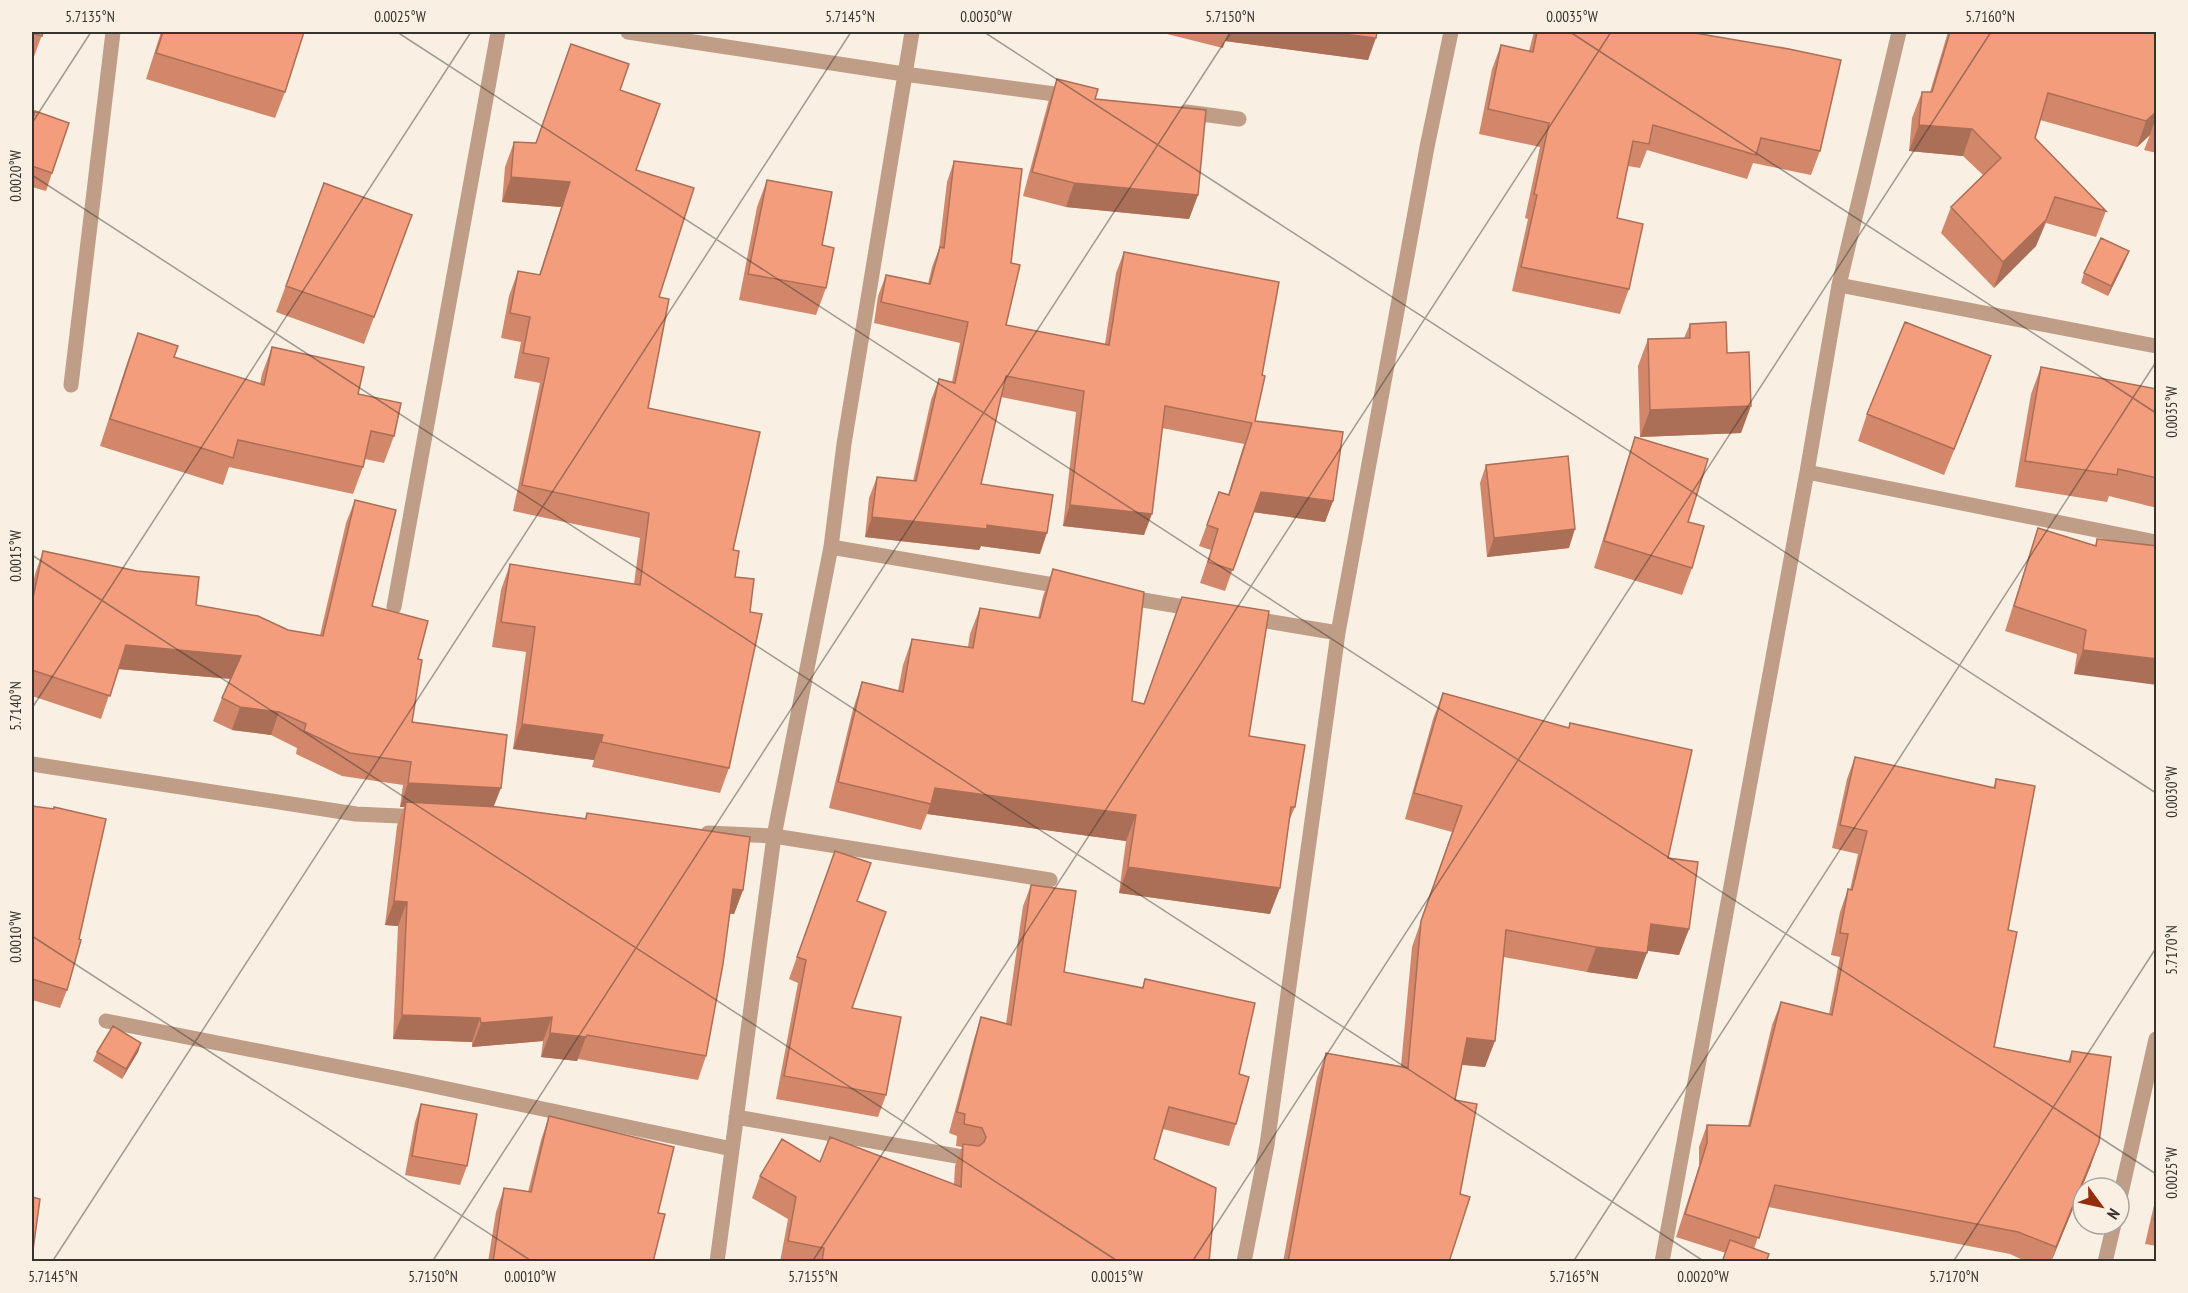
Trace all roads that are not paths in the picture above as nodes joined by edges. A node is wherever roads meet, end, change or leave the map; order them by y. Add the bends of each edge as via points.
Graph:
1 (112, 32) edge
2 (498, 32) edge
3 (628, 32) edge
4 (912, 32) edge
5 (1451, 32) edge
6 (1899, 32) edge
7 (904, 74) junction
8 (1089, 99) edge
9 (1170, 110) edge
10 (1239, 119) dead end
11 (1839, 285) junction
12 (2157, 346) edge
13 (71, 385) dead end
14 (1807, 472) junction
15 (2157, 542) edge
16 (831, 547) junction
17 (1078, 589) edge
18 (1114, 595) edge
19 (394, 607) dead end
20 (1208, 611) edge
21 (1232, 615) edge
22 (1338, 633) junction
23 (32, 764) edge
24 (440, 818) edge
25 (690, 832) edge
26 (774, 836) junction
27 (1050, 880) dead end
28 (106, 1021) dead end
29 (2157, 1039) edge
30 (736, 1117) junction
31 (732, 1149) junction
32 (968, 1158) edge
33 (2125, 1176) edge
34 (2111, 1236) edge
35 (717, 1262) edge
36 (1245, 1262) edge
37 (1662, 1262) edge
38 (2105, 1262) edge

1 - 13 street
2 - 19 street
3 - 7 street
4 - 7 street
5 - 22 street
6 - 11 street
7 - 8 street
7 - 16 street
9 - 10 street
11 - 12 street
11 - 14 street
14 - 15 street
14 - 37 street
16 - 17 street
16 - 26 street
18 - 20 street
21 - 22 street
22 - 36 street via 1267,1145
23 - 24 street via 356,814
25 - 26 street
26 - 27 street
26 - 30 street
28 - 31 street
29 - 33 street
30 - 31 street
30 - 32 street
31 - 35 street
34 - 38 street

